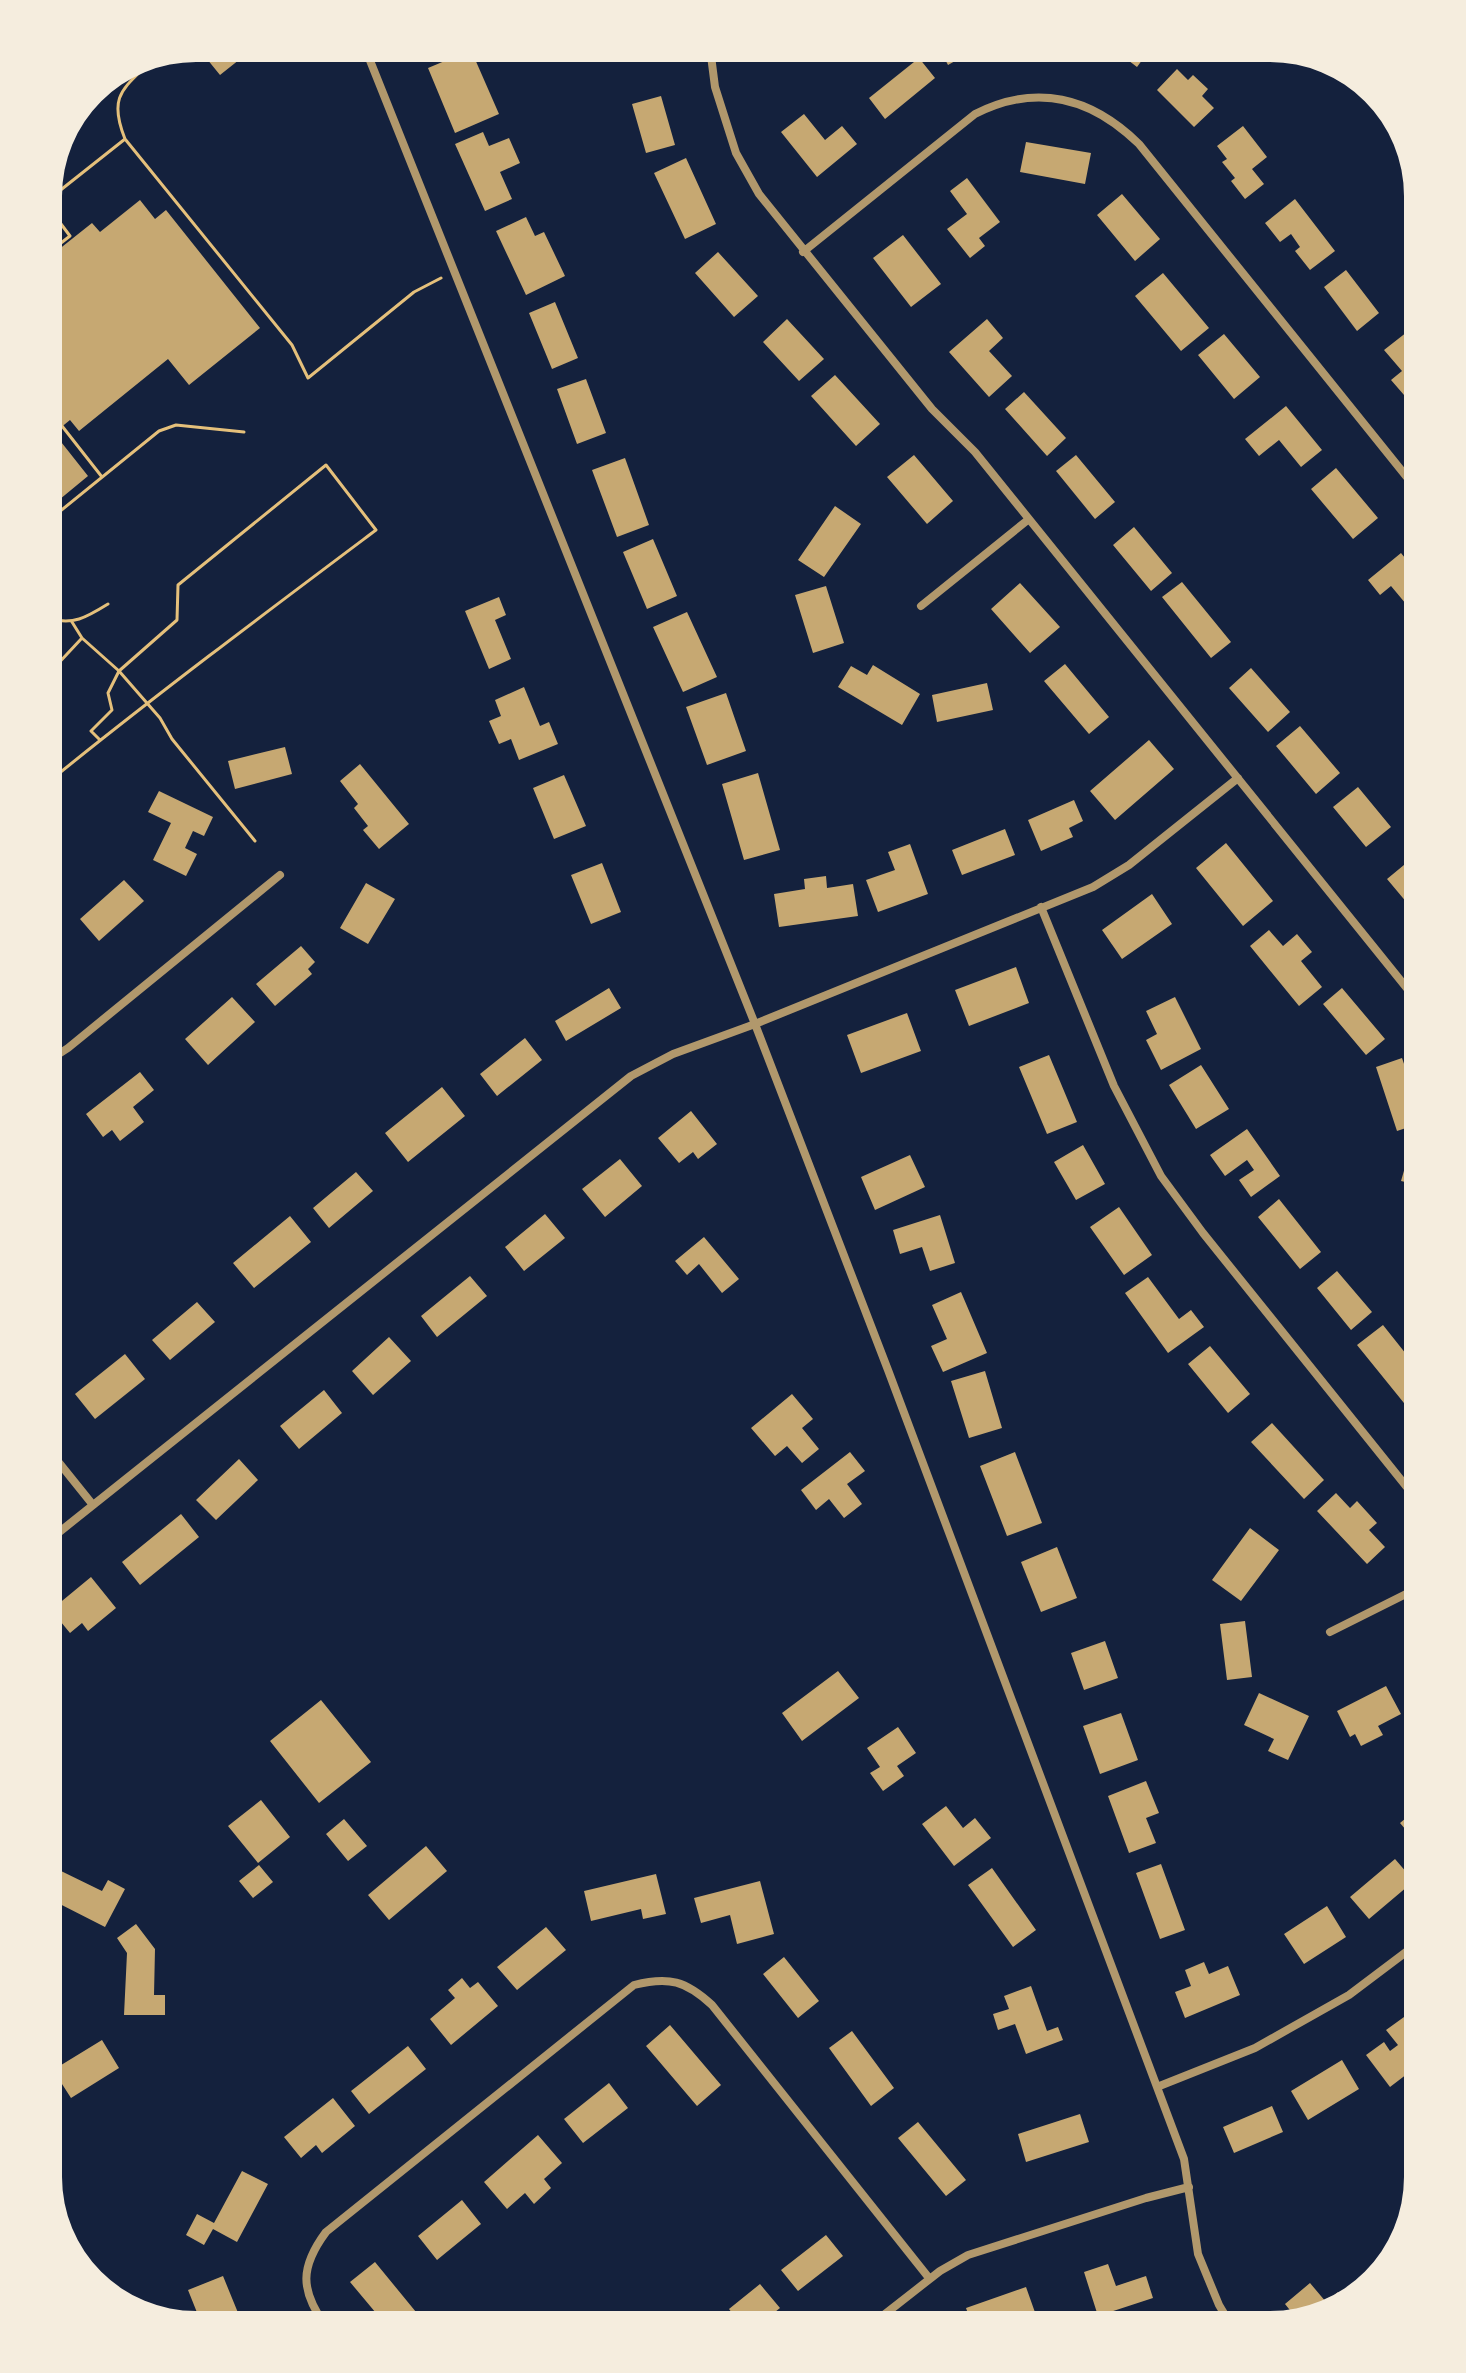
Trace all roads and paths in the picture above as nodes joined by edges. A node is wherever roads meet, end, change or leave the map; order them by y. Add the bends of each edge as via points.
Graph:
1 (371, 62) edge
2 (712, 62) edge
3 (127, 82) edge
4 (125, 139) junction
5 (62, 189) edge
6 (62, 225) edge
7 (62, 242) edge
8 (803, 252) junction
9 (455, 273) junction
10 (62, 426) dead end
11 (244, 432) dead end
12 (1404, 474) edge
13 (102, 477) junction
14 (62, 510) edge
15 (1029, 519) junction
16 (108, 604) dead end
17 (921, 606) dead end
18 (62, 620) edge
19 (72, 622) junction
20 (82, 638) junction
21 (62, 659) edge
22 (119, 671) junction
23 (146, 702) junction
24 (100, 740) junction
25 (62, 768) edge
26 (1238, 778) junction
27 (255, 841) dead end
28 (280, 875) dead end
29 (1041, 907) junction
30 (1404, 985) edge
31 (755, 1024) junction
32 (62, 1052) edge
33 (62, 1466) edge
34 (1404, 1484) edge
35 (93, 1505) junction
36 (62, 1530) edge
37 (1404, 1595) edge
38 (1330, 1632) dead end
39 (1404, 1954) edge
40 (1157, 2087) junction
41 (1189, 2187) junction
42 (929, 2278) junction
43 (315, 2311) edge
44 (888, 2311) edge
45 (1223, 2311) edge

1 - 9 street
2 - 8 street via 736,153
3 - 4 path via 117,108
4 - 5 path
4 - 9 path via 292,345 308,378 414,292
6 - 7 path via 70,236
8 - 12 street via 975,114 1016,99 1080,103 1139,144
8 - 15 street
9 - 31 street
10 - 13 path
11 - 13 path via 176,425 159,431
13 - 14 path
15 - 17 street
15 - 26 street
16 - 19 path
18 - 19 path
19 - 20 path
20 - 21 path
20 - 22 path
22 - 23 path
22 - 23 path via 177,620 178,585 326,465 376,530
22 - 24 path via 108,693 112,710 91,731
23 - 24 path
23 - 27 path
24 - 25 path
26 - 29 street via 1129,865 1093,887
26 - 30 street
28 - 32 street
29 - 31 street
29 - 34 street via 1114,1086 1161,1176
31 - 35 street via 673,1054 631,1076
31 - 40 street
33 - 35 street
35 - 36 street
37 - 38 street
39 - 40 street via 1349,1995 1255,2048
40 - 41 street
41 - 42 street via 994,2245
41 - 45 street via 1198,2254
42 - 43 street via 712,2005 679,1982 653,1980 634,1985 326,2232 309,2261 305,2288
42 - 44 street

